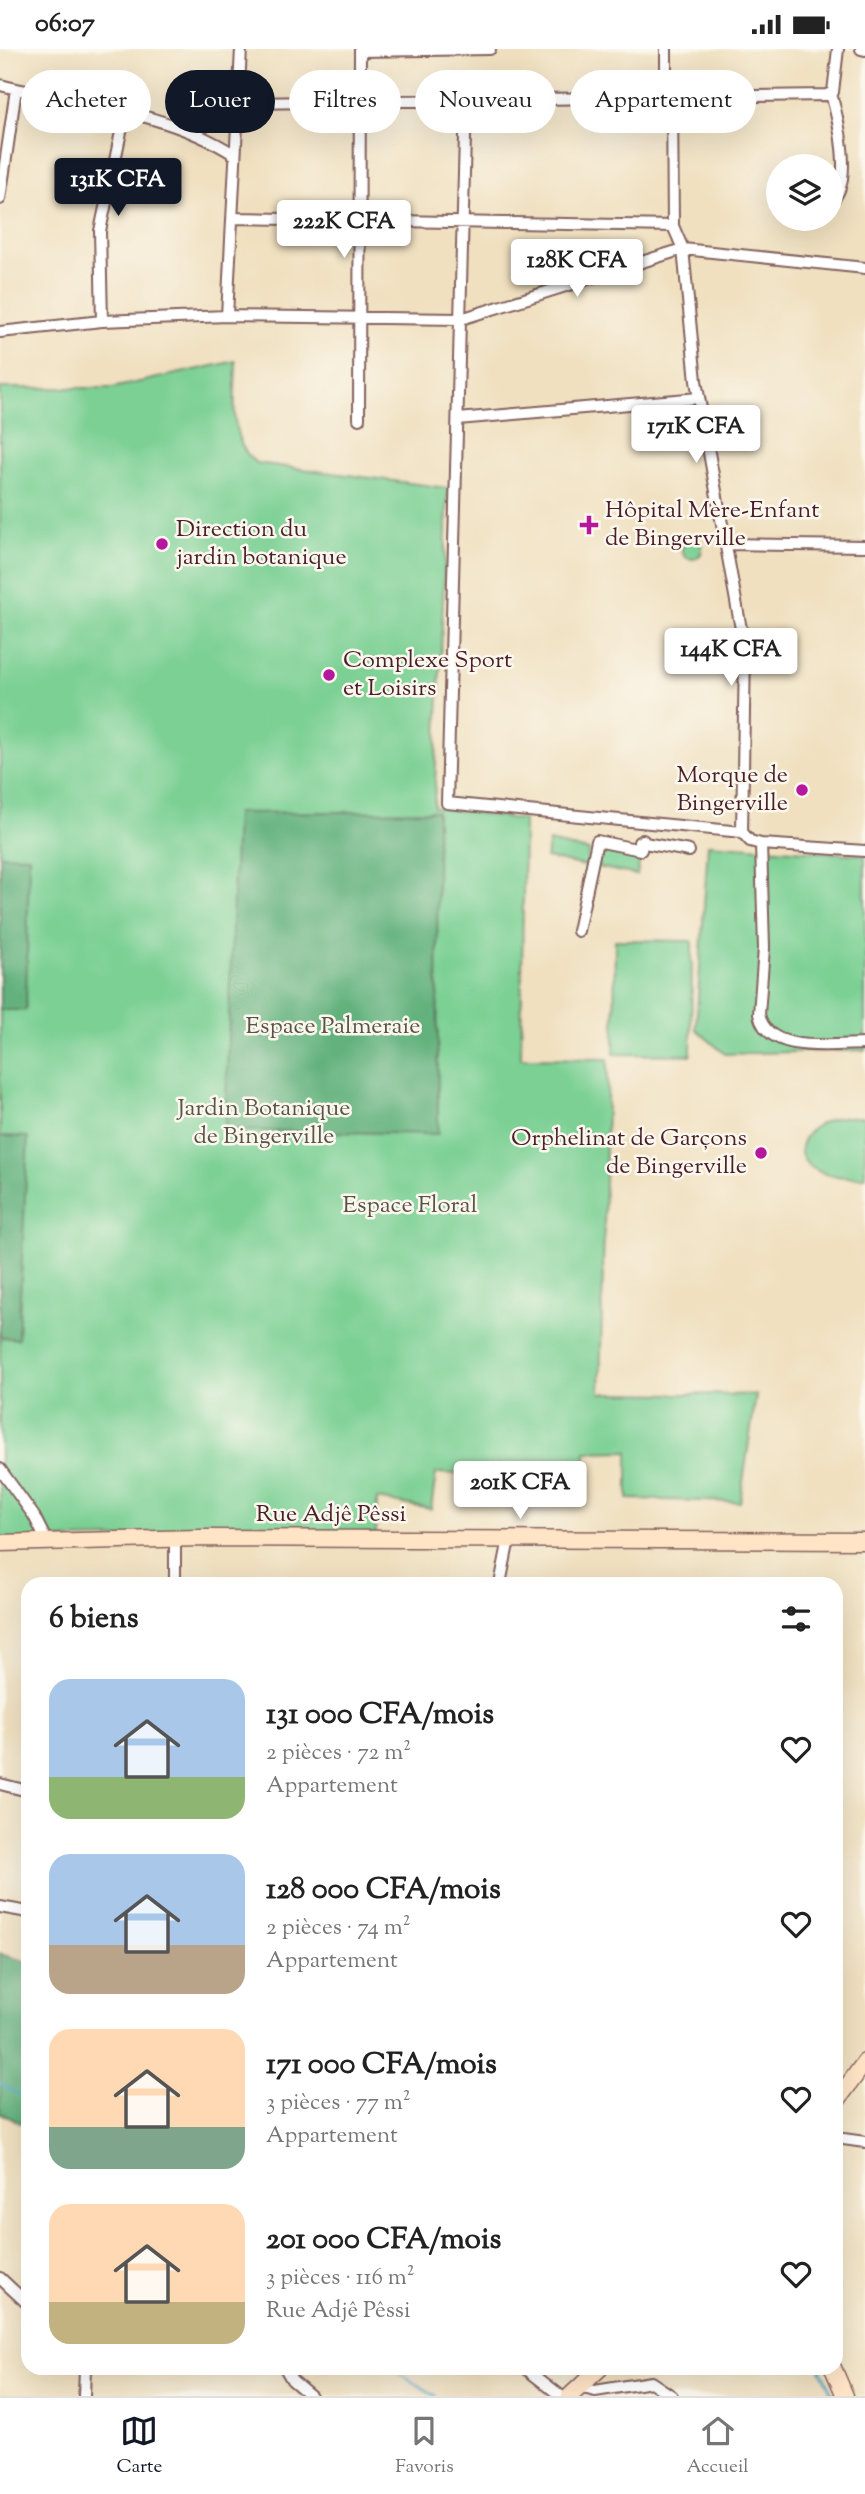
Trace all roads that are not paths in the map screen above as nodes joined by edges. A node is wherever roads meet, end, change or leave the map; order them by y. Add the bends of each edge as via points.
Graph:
1 (241, 49) edge
2 (445, 49) edge
3 (490, 49) edge
4 (666, 49) edge
5 (838, 49) edge
6 (360, 50) edge
7 (240, 70) edge
8 (360, 70) edge
9 (667, 70) edge
10 (0, 85) edge
11 (16, 89) junction
12 (21, 90) edge
13 (831, 94) junction
14 (756, 95) edge
15 (151, 121) edge
16 (121, 133) edge
17 (236, 133) edge
18 (360, 133) edge
19 (465, 133) edge
20 (670, 133) edge
21 (842, 154) edge
22 (235, 155) junction
23 (0, 199) edge
24 (232, 218) junction
25 (360, 221) junction
26 (463, 223) junction
27 (673, 226) junction
28 (683, 249) junction
29 (865, 268) edge
30 (227, 316) junction
31 (461, 319) junction
32 (360, 320) junction
33 (103, 321) junction
34 (0, 332) edge
35 (699, 398) junction
36 (359, 419) dead end
37 (458, 419) junction
38 (727, 544) junction
39 (865, 546) edge
40 (742, 832) junction
41 (761, 844) junction
42 (689, 851) dead end
43 (865, 851) edge
44 (578, 931) dead end
45 (865, 1044) edge
46 (0, 1469) edge
47 (175, 1538) junction
48 (509, 1539) junction
49 (865, 1541) edge
50 (47, 1542) junction
51 (0, 1543) edge
52 (175, 1577) edge
53 (501, 1577) edge
54 (0, 1784) edge
55 (21, 1789) edge
56 (0, 1907) edge
57 (21, 1911) edge
58 (865, 2062) edge
59 (843, 2092) edge
60 (843, 2139) edge
61 (865, 2141) edge
62 (0, 2278) edge
63 (21, 2298) edge
64 (85, 2375) edge
65 (289, 2375) edge
66 (534, 2375) edge
67 (592, 2375) edge
68 (836, 2375) edge
69 (575, 2391) edge
70 (85, 2396) edge
71 (311, 2396) edge
72 (561, 2396) edge
73 (672, 2396) edge
74 (845, 2396) edge

1 - 7 street
2 - 3 street
2 - 6 street
4 - 9 street
5 - 13 street
6 - 8 street
10 - 11 street
11 - 12 street
11 - 23 street
13 - 14 street
13 - 21 street
15 - 22 street via 208,138
16 - 33 street via 100,231
17 - 22 street
18 - 25 street
19 - 26 street
20 - 27 street
22 - 24 street
24 - 25 street
24 - 30 street
25 - 26 street
25 - 32 street
26 - 27 street
26 - 31 street
27 - 28 street
28 - 29 street
28 - 31 street
28 - 35 street
30 - 32 street
30 - 33 street
31 - 32 street
31 - 37 street
32 - 36 street
33 - 34 street
35 - 37 street
35 - 38 street
37 - 40 street via 447,803
38 - 39 street
38 - 40 street via 746,651
40 - 41 street
41 - 43 street
41 - 45 street via 764,948 759,1014 765,1032 783,1041
42 - 44 street via 641,841 641,850 597,841
46 - 50 street
47 - 48 street, Rue Adjê Pêssi
47 - 50 street, Rue Adjê Pêssi
47 - 52 street
48 - 49 street, Rue Adjê Pêssi
48 - 53 street
50 - 51 street, Rue Adjê Pêssi
54 - 55 street
56 - 57 street
58 - 59 street
60 - 61 street
62 - 63 street
64 - 70 street
65 - 71 street
66 - 72 street
67 - 69 street
68 - 74 street
69 - 73 street via 651,2382

